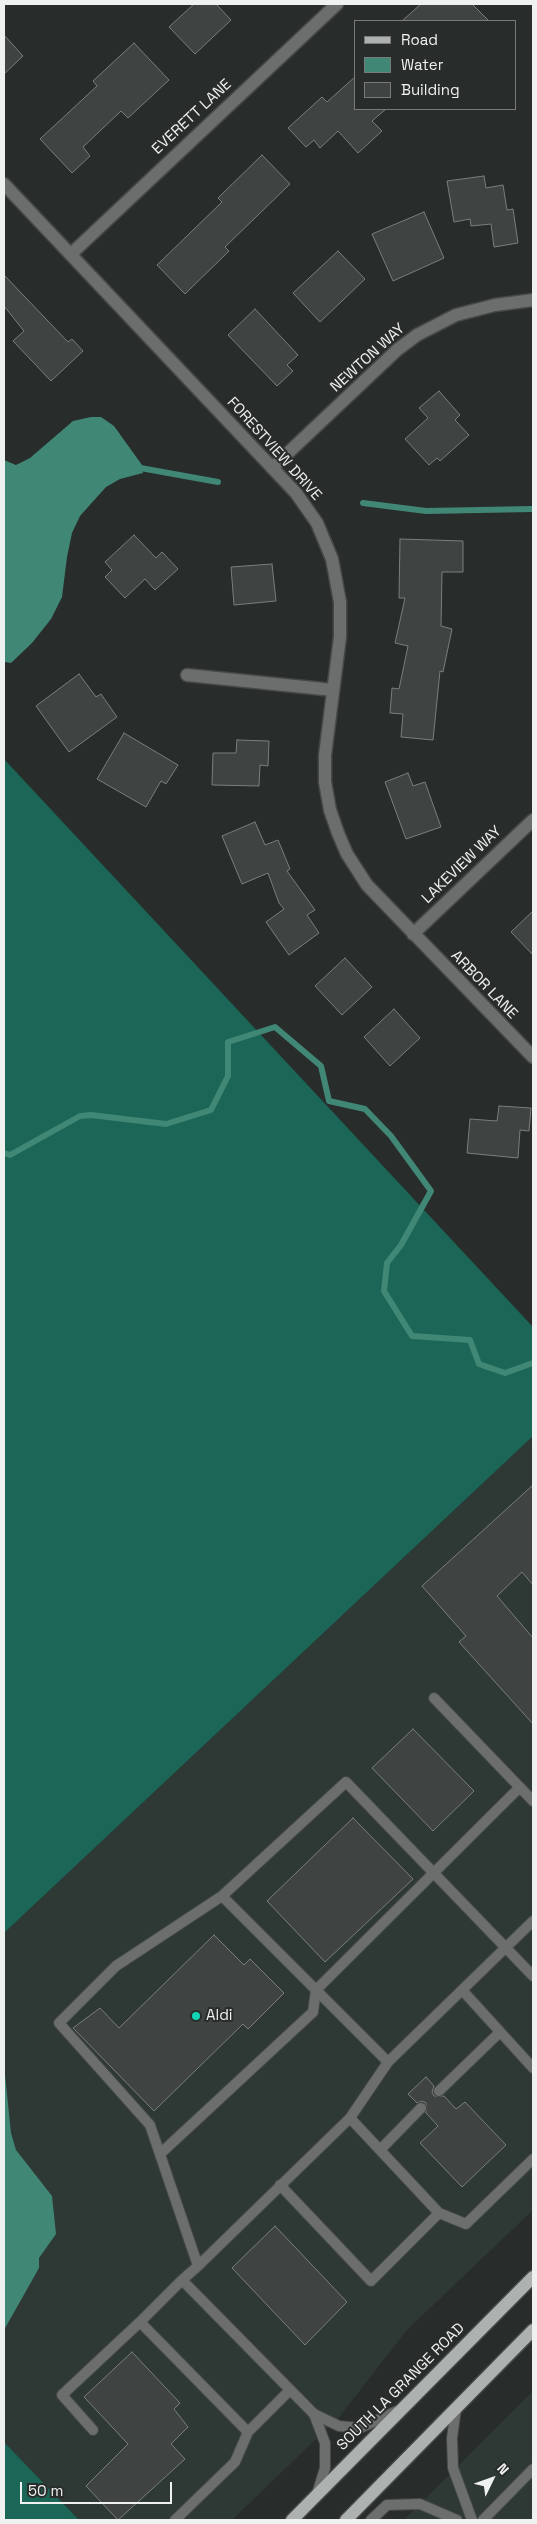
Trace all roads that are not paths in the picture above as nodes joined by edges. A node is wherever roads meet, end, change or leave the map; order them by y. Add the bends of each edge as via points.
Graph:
1 (336, 4) edge
2 (4, 184) edge
3 (71, 254) junction
4 (533, 300) edge
5 (272, 468) junction
6 (187, 675) dead end
7 (333, 690) junction
8 (533, 820) edge
9 (413, 934) junction
10 (533, 1057) edge
11 (434, 1698) dead end
12 (520, 1788) junction
13 (533, 1801) edge
14 (433, 1872) junction
15 (222, 1896) junction
16 (533, 1921) edge
17 (506, 1948) junction
18 (533, 1976) edge
19 (316, 1990) junction
20 (462, 1991) junction
21 (500, 2032) junction
22 (388, 2062) junction
23 (533, 2068) edge
24 (439, 2091) dead end
25 (421, 2108) dead end
26 (350, 2118) junction
27 (380, 2150) junction
28 (160, 2154) junction
29 (533, 2159) edge
30 (280, 2185) junction
31 (440, 2213) junction
32 (198, 2266) junction
33 (533, 2277) edge
34 (182, 2280) junction
35 (140, 2322) junction
36 (533, 2330) edge
37 (290, 2390) junction
38 (403, 2408) junction
39 (456, 2409) junction
40 (314, 2414) junction
41 (93, 2430) dead end
42 (248, 2432) junction
43 (533, 2469) edge
44 (317, 2495) junction
45 (175, 2520) edge
46 (292, 2520) edge
47 (346, 2520) edge
48 (371, 2520) edge
49 (457, 2520) edge
50 (472, 2520) edge
51 (483, 2520) edge

1 - 3 street, EVERETT LANE
2 - 3 street, FORESTVIEW DRIVE
3 - 5 street, FORESTVIEW DRIVE
4 - 5 street, NEWTON WAY via 464,313 438,322 416,335
5 - 7 street, FORESTVIEW DRIVE via 310,511 332,559 340,602 340,637
6 - 7 street
7 - 9 street, FORESTVIEW DRIVE via 325,755 330,810 357,871
8 - 9 street, LAKEVIEW WAY
9 - 10 street, ARBOR LANE
11 - 12 lane
12 - 13 lane
12 - 14 lane
14 - 15 lane via 346,1782
14 - 17 lane
14 - 19 lane
15 - 19 lane
15 - 28 lane via 116,1966 59,2023 150,2125
16 - 17 lane
17 - 18 lane
17 - 20 lane
19 - 22 lane
19 - 28 lane via 312,2012
20 - 21 lane
20 - 22 lane
21 - 23 lane
21 - 24 lane
22 - 26 lane
25 - 27 lane
26 - 27 lane
26 - 30 lane
27 - 31 lane
28 - 32 lane
29 - 31 lane via 466,2224
30 - 31 lane via 371,2282
30 - 32 lane
32 - 34 lane
33 - 38 main road, SOUTH LA GRANGE ROAD
34 - 35 lane
34 - 37 lane
35 - 41 lane via 62,2395
35 - 42 lane
36 - 39 main road
37 - 40 lane
37 - 42 lane
38 - 40 lane via 360,2428 339,2426
38 - 44 main road, SOUTH LA GRANGE ROAD
39 - 47 main road
39 - 50 lane via 452,2438 453,2468
40 - 44 lane via 325,2443 326,2468
42 - 45 lane via 235,2462
43 - 51 lane
44 - 46 main road, SOUTH LA GRANGE ROAD
48 - 49 lane via 386,2505 420,2504

